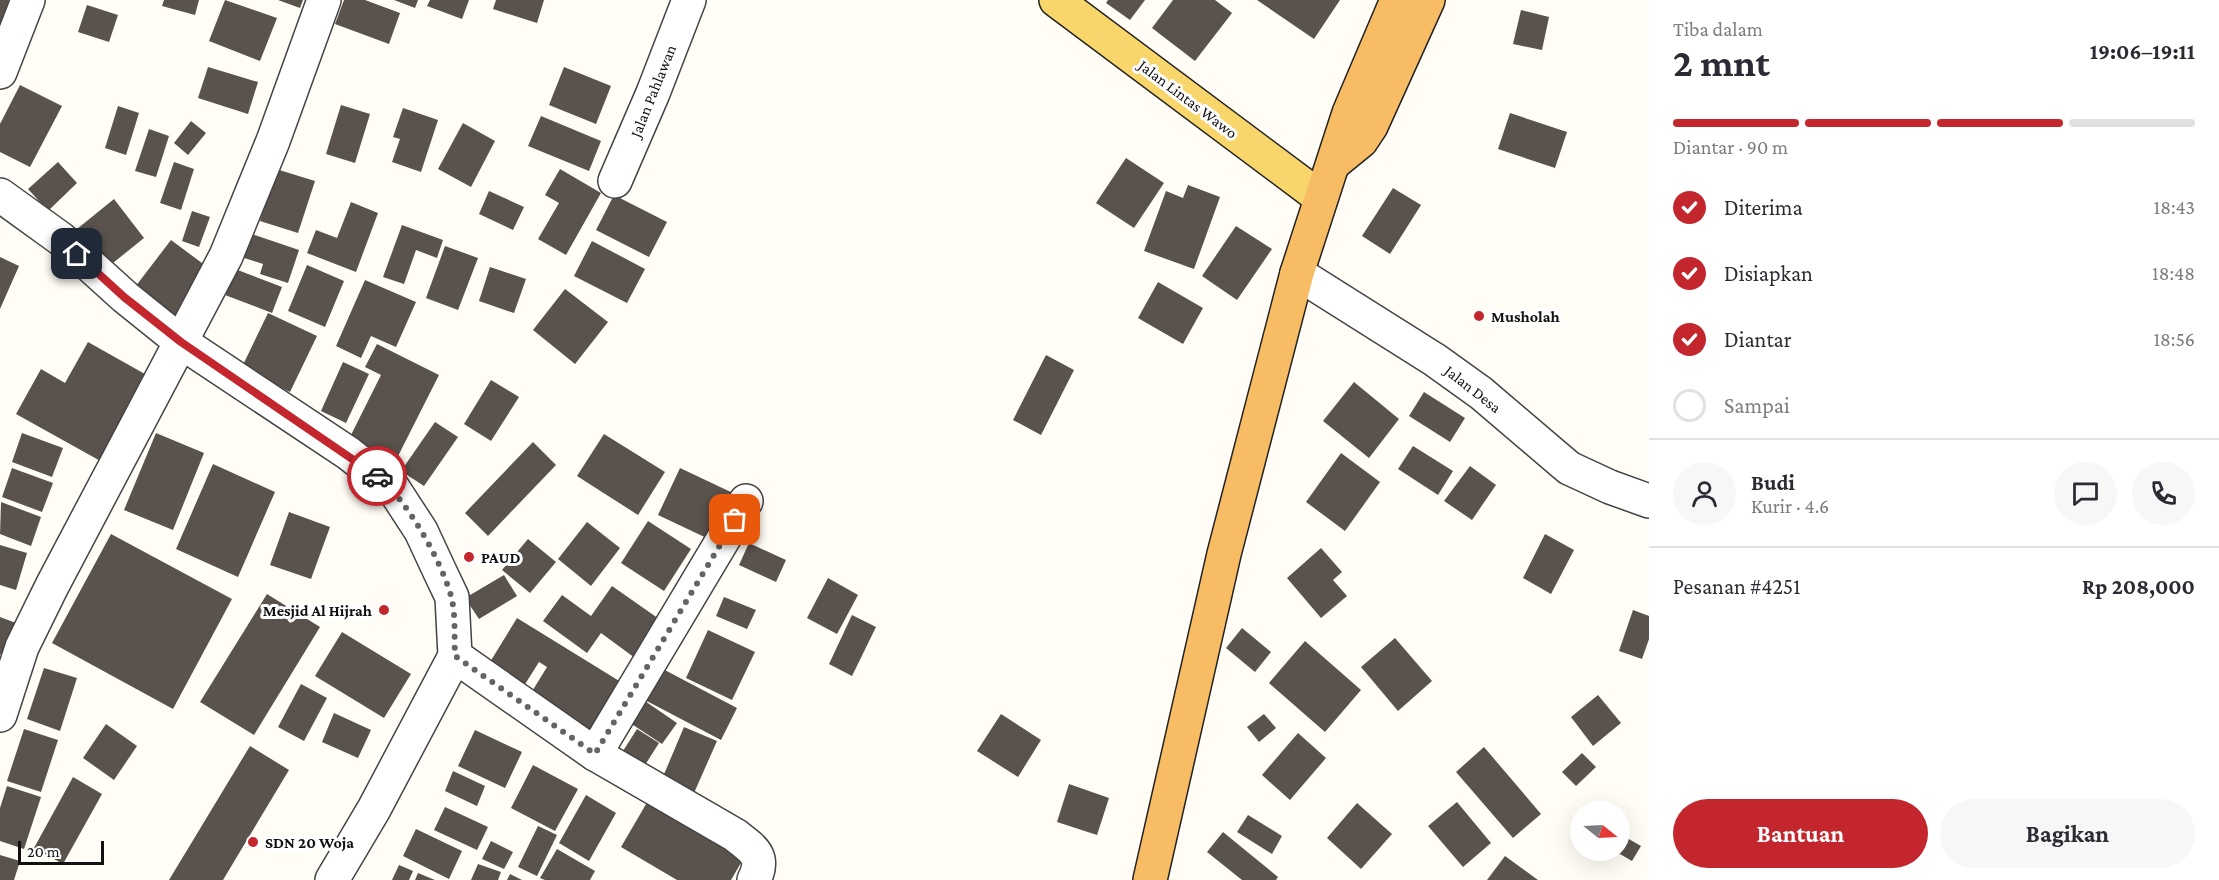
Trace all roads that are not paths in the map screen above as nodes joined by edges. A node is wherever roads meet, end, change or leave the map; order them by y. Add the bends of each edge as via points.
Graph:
1 (28, 0) edge
2 (324, 0) edge
3 (689, 0) edge
4 (1056, 0) edge
5 (1397, 0) edge
6 (1428, 0) edge
7 (0, 72) edge
8 (1334, 164) junction
9 (615, 181) dead end
10 (0, 195) edge
11 (1321, 198) junction
12 (1297, 273) junction
13 (181, 342) junction
14 (747, 501) dead end
15 (1649, 501) edge
16 (455, 656) junction
17 (0, 716) edge
18 (595, 754) junction
19 (332, 880) edge
20 (754, 880) edge
21 (1150, 880) edge

1 - 7 street
2 - 13 street via 248,206
3 - 9 street, Jalan Pahlawan
4 - 11 main road, Jalan Lintas Wawo
5 - 8 highway via 1349,113
6 - 8 highway via 1371,126 1361,141
8 - 11 highway
10 - 13 street via 61,239
11 - 12 highway
12 - 15 street, Jalan Desa via 1435,360 1481,393 1569,468
12 - 21 highway via 1224,554
13 - 16 street via 348,453 393,488 421,531 452,597
13 - 17 street via 22,647
14 - 18 street
16 - 18 street
16 - 19 street
18 - 20 street via 755,850 760,864

